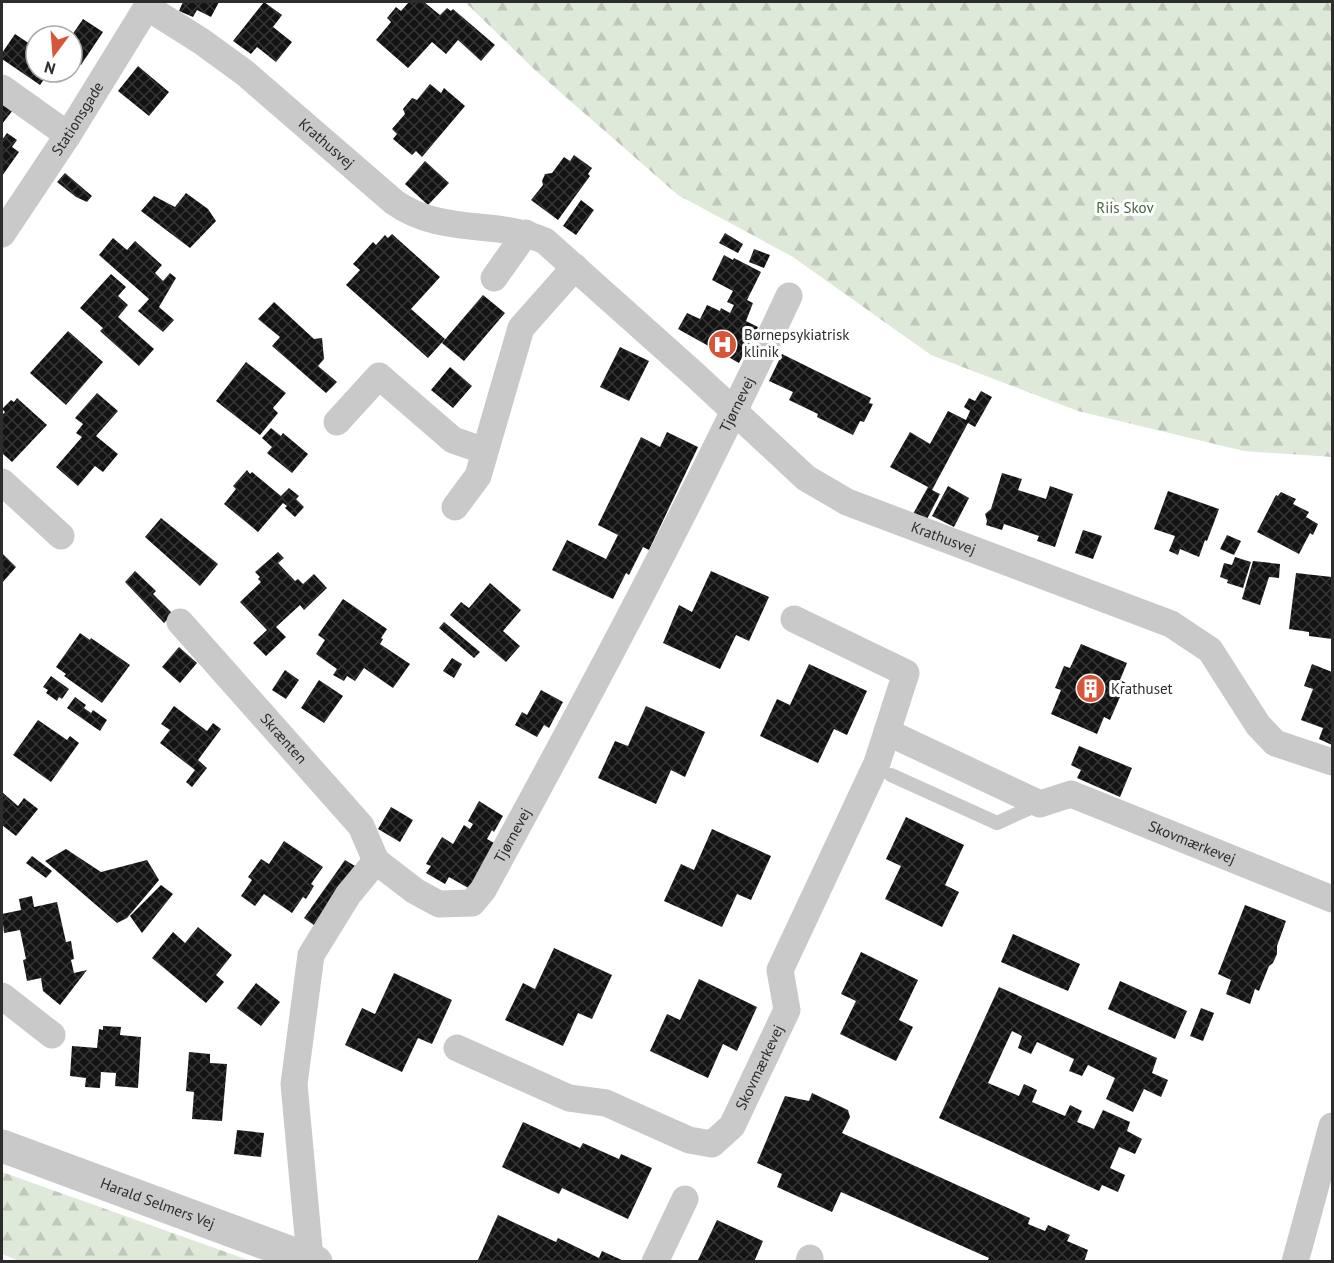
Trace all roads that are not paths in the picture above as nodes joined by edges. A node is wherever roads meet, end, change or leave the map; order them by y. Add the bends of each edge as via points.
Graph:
1 (149, 4) edge
2 (2, 88) edge
3 (68, 135) junction
4 (526, 233) junction
5 (2, 234) edge
6 (575, 267) junction
7 (494, 278) dead end
8 (789, 296) dead end
9 (735, 412) junction
10 (337, 422) dead end
11 (485, 451) junction
12 (2, 482) edge
13 (455, 507) dead end
14 (61, 536) dead end
15 (794, 619) dead end
16 (180, 622) dead end
17 (887, 732) junction
18 (1332, 762) edge
19 (891, 775) dead end
20 (1040, 804) junction
21 (376, 861) junction
22 (1332, 900) edge
23 (2, 996) edge
24 (52, 1035) dead end
25 (457, 1048) dead end
26 (1332, 1126) edge
27 (2, 1146) edge
28 (685, 1199) dead end
29 (1322, 1209) edge
30 (313, 1260) edge
31 (655, 1262) edge
32 (1295, 1262) edge

1 - 3 street, Stationsgade
1 - 4 street, Krathusvej via 245,73 409,213 447,224
2 - 3 street
3 - 5 street, Stationsgade
4 - 6 street, Krathusvej via 545,241
4 - 7 street
6 - 9 street, Krathusvej
6 - 11 street via 521,328
8 - 9 street, Tjørnevej
9 - 18 street, Krathusvej via 806,478 847,502 1171,624 1210,650 1258,725 1275,743
9 - 21 street, Tjørnevej via 483,890 472,903 439,904
10 - 11 street via 379,376 453,440
11 - 13 street via 478,476
12 - 14 street
15 - 17 street, Skovmærkevej via 906,673
16 - 21 street, Skrænten via 361,826
17 - 20 street
17 - 25 street, Skovmærkevej via 877,763 780,970 788,1011 732,1126 712,1144 689,1140 606,1103 569,1098
19 - 20 lane via 997,823
20 - 22 street, Skovmærkevej via 1071,794
21 - 30 street via 348,895 311,955 294,1084
23 - 24 street
26 - 29 street
27 - 30 street, Harald Selmers Vej
28 - 31 street
29 - 32 street

